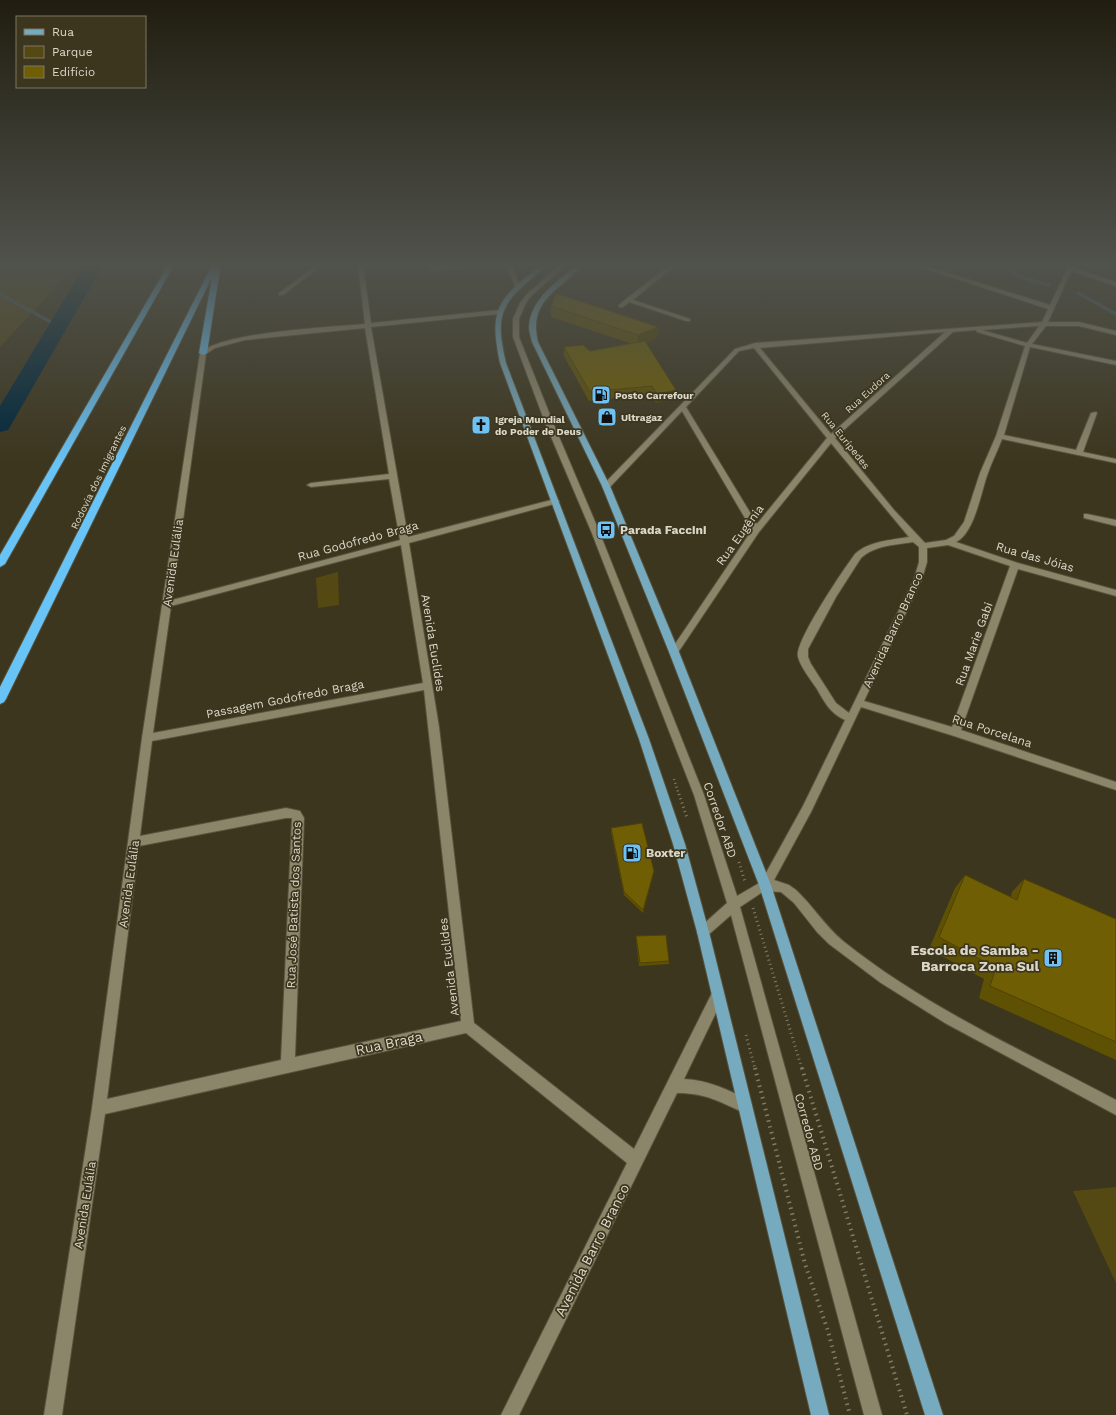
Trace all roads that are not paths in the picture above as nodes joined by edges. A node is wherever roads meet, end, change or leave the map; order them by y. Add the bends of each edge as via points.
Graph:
1 (133, 331) edge
2 (183, 331) edge
3 (206, 331) edge
4 (316, 331) edge
5 (369, 331) edge
6 (496, 331) edge
7 (516, 331) edge
8 (533, 331) edge
9 (938, 331) edge
10 (950, 331) edge
11 (981, 331) edge
12 (1039, 331) edge
13 (756, 345) junction
14 (1028, 345) junction
15 (203, 353) junction
16 (1116, 363) edge
17 (682, 406) junction
18 (1094, 413) dead end
19 (1000, 436) junction
20 (832, 438) junction
21 (1079, 453) junction
22 (1116, 461) edge
23 (393, 476) junction
24 (311, 485) dead end
25 (606, 486) junction
26 (555, 501) junction
27 (1087, 516) dead end
28 (1116, 523) edge
29 (756, 530) junction
30 (915, 539) junction
31 (405, 541) junction
32 (948, 542) junction
33 (923, 546) junction
34 (0, 564) edge
35 (1015, 565) junction
36 (1116, 593) edge
37 (168, 604) junction
38 (674, 652) junction
39 (428, 686) junction
40 (0, 699) edge
41 (859, 703) junction
42 (851, 718) junction
43 (955, 732) junction
44 (147, 738) junction
45 (1116, 786) edge
46 (135, 842) junction
47 (765, 885) junction
48 (734, 905) junction
49 (703, 932) junction
50 (718, 996) junction
51 (468, 1026) junction
52 (288, 1064) junction
53 (674, 1086) junction
54 (745, 1106) junction
55 (99, 1108) junction
56 (1116, 1108) edge
57 (637, 1161) junction
58 (52, 1415) edge
59 (510, 1415) edge
60 (820, 1415) edge
61 (873, 1415) edge
62 (934, 1415) edge

1 - 34 highway
2 - 40 highway, Rodovia dos Imigrantes
3 - 15 highway
4 - 15 street via 245,338 213,347
5 - 23 street, Avenida Euclides
6 - 26 main road via 502,363
7 - 48 street, Corredor ABD via 550,425 595,531 699,795
8 - 25 main road via 535,342
9 - 13 street
10 - 20 street, Rua Eudora
11 - 14 street
12 - 14 street
13 - 17 street via 737,350
13 - 20 street, Rua Eurípedes
14 - 16 street
14 - 19 street
15 - 37 street, Avenida Eulália
17 - 25 street
17 - 29 street
18 - 21 street
19 - 21 street
19 - 32 street via 984,473 968,522 961,533
20 - 29 street, Rua Eugênia
20 - 30 street, Rua Eurípedes
21 - 22 street
23 - 24 street
23 - 31 street, Avenida Euclides
25 - 38 main road
26 - 31 street, Rua Godofredo Braga
26 - 49 main road via 644,740 679,844
27 - 28 street
29 - 38 street, Rua Eugênia
30 - 33 street, Rua Eurípedes
30 - 42 street via 873,548 860,554 840,582 803,649 807,665 832,706
31 - 37 street, Rua Godofredo Braga
31 - 39 street, Avenida Euclides
32 - 33 street
32 - 35 street, Rua das Jóias
33 - 41 street, Avenida Barro Branco via 923,562 918,579
35 - 36 street, Rua das Jóias
35 - 43 street, Rua Marie Gabi
37 - 44 street, Avenida Eulália
38 - 47 main road
39 - 44 street, Passagem Godofredo Braga
39 - 51 street, Avenida Euclides
41 - 42 street, Avenida Barro Branco
41 - 43 street, Rua Porcelana
42 - 47 street, Avenida Barro Branco via 798,828
43 - 45 street, Rua Porcelana
44 - 46 street, Avenida Eulália
46 - 52 street, Rua José Batista dos Santos via 286,813 296,814 298,818
46 - 55 street, Avenida Eulália
47 - 48 street
47 - 56 street via 788,890 827,934 912,997 987,1041
47 - 62 main road
48 - 49 street
48 - 61 street, Corredor ABD
49 - 50 main road
50 - 53 street, Avenida Barro Branco
50 - 54 main road
51 - 52 street, Rua Braga
51 - 57 street
52 - 55 street, Rua Braga
53 - 54 street via 695,1086 713,1091
53 - 57 street, Avenida Barro Branco
54 - 60 main road
55 - 58 street, Avenida Eulália
57 - 59 street, Avenida Barro Branco

